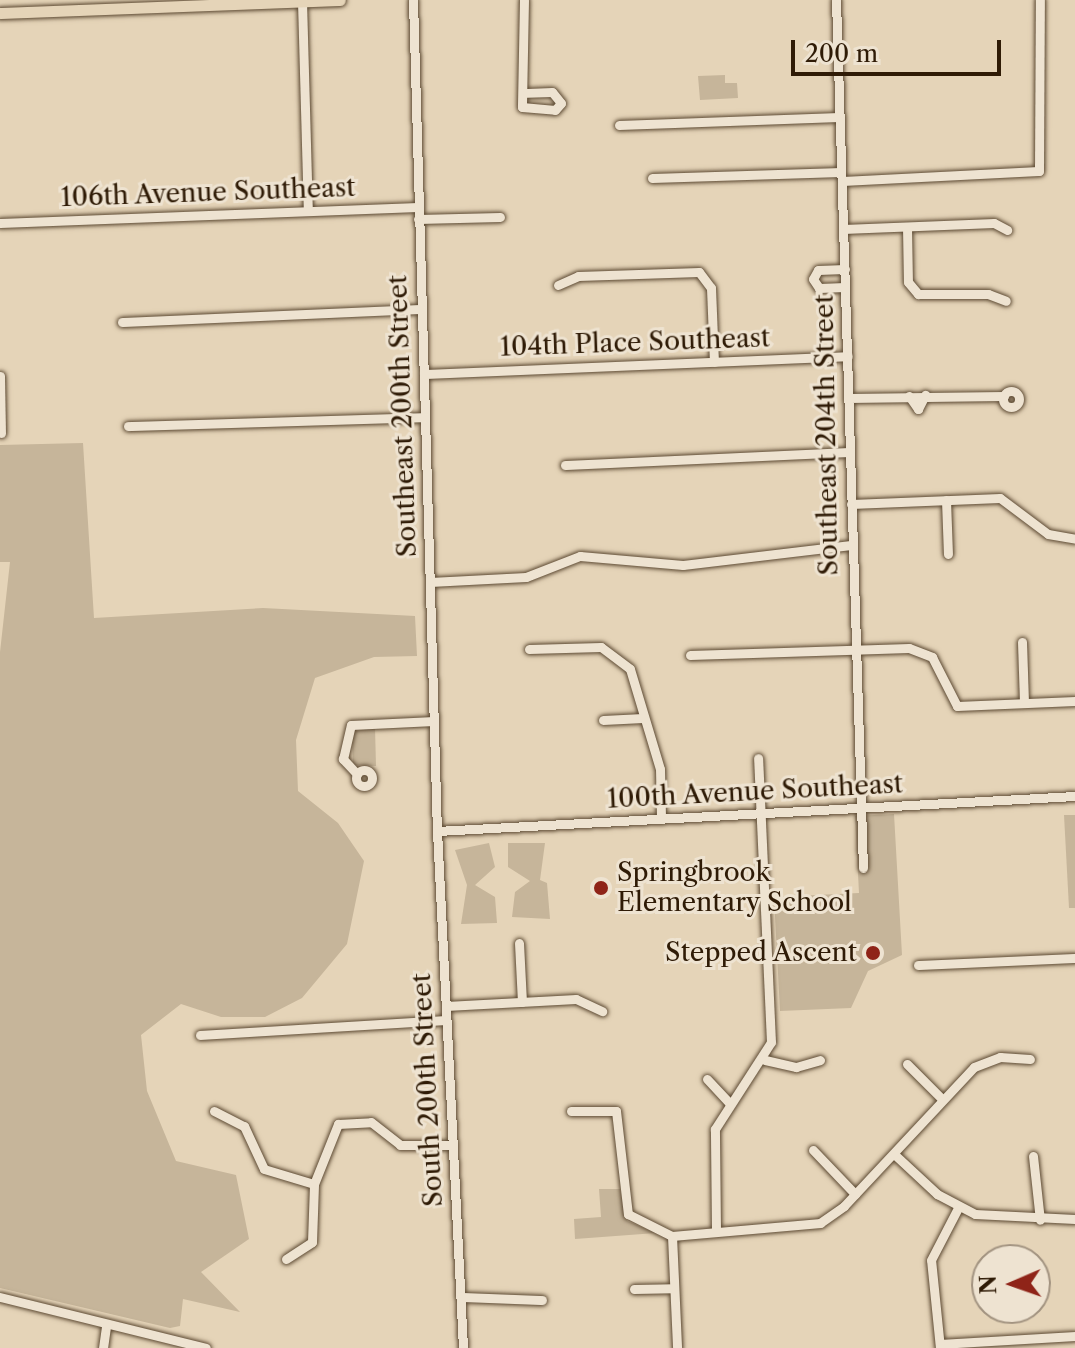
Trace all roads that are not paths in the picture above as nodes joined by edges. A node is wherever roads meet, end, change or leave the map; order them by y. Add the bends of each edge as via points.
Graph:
1 (340, 0) edge
2 (413, 0) edge
3 (524, 0) edge
4 (836, 0) edge
5 (1040, 0) edge
6 (302, 1) edge
7 (0, 13) edge
8 (527, 93) dead end
9 (839, 117) junction
10 (619, 125) dead end
11 (842, 176) junction
12 (652, 178) dead end
13 (418, 207) junction
14 (308, 211) junction
15 (500, 217) dead end
16 (418, 219) junction
17 (0, 223) edge
18 (907, 227) junction
19 (843, 229) junction
20 (1007, 230) dead end
21 (845, 269) junction
22 (558, 285) dead end
23 (845, 287) junction
24 (1006, 301) dead end
25 (421, 309) junction
26 (122, 322) dead end
27 (848, 356) junction
28 (714, 362) junction
29 (424, 374) junction
30 (0, 376) edge
31 (1004, 396) dead end
32 (848, 398) junction
33 (425, 417) junction
34 (128, 426) dead end
35 (1, 433) edge
36 (850, 452) junction
37 (565, 465) dead end
38 (946, 500) junction
39 (851, 504) junction
40 (1075, 539) edge
41 (851, 545) junction
42 (948, 554) dead end
43 (430, 582) junction
44 (1022, 642) dead end
45 (529, 649) dead end
46 (854, 649) junction
47 (690, 655) dead end
48 (1075, 701) edge
49 (1024, 703) junction
50 (643, 718) junction
51 (603, 720) dead end
52 (434, 721) junction
53 (758, 758) dead end
54 (357, 774) dead end
55 (1075, 796) edge
56 (861, 810) junction
57 (762, 814) junction
58 (661, 818) junction
59 (437, 831) junction
60 (863, 868) dead end
61 (519, 943) dead end
62 (1075, 958) edge
63 (918, 965) dead end
64 (522, 1002) junction
65 (446, 1006) junction
66 (602, 1011) dead end
67 (446, 1020) junction
68 (200, 1035) dead end
69 (1030, 1059) dead end
70 (765, 1060) junction
71 (820, 1060) dead end
72 (907, 1064) dead end
73 (707, 1079) dead end
74 (942, 1099) junction
75 (729, 1103) junction
76 (214, 1111) dead end
77 (571, 1111) dead end
78 (452, 1145) junction
79 (813, 1150) dead end
80 (894, 1154) junction
81 (1033, 1156) dead end
82 (314, 1184) junction
83 (855, 1194) junction
84 (958, 1208) junction
85 (1075, 1219) edge
86 (1040, 1220) junction
87 (716, 1231) junction
88 (672, 1236) junction
89 (286, 1259) dead end
90 (673, 1288) junction
91 (634, 1289) dead end
92 (0, 1297) edge
93 (461, 1297) junction
94 (542, 1300) dead end
95 (106, 1326) junction
96 (1075, 1336) edge
97 (1049, 1343) edge
98 (940, 1346) edge
99 (103, 1348) edge
100 (206, 1348) edge
101 (463, 1348) edge
102 (677, 1348) edge

1 - 6 main road
2 - 13 street, Southeast 200th Street
3 - 8 street
4 - 9 street, Southeast 204th Street
5 - 11 street via 1039,171
6 - 7 main road
6 - 14 street
9 - 10 street
9 - 11 street, Southeast 204th Street
11 - 12 street
11 - 19 street, Southeast 204th Street
13 - 14 street, 106th Avenue Southeast
13 - 16 street, Southeast 200th Street
14 - 17 street, 106th Avenue Southeast
15 - 16 street
16 - 25 street, Southeast 200th Street
18 - 19 street
18 - 20 street via 994,223
18 - 24 street via 914,291
19 - 21 street, Southeast 204th Street
21 - 23 street, Southeast 204th Street
21 - 23 street via 818,270 813,279 819,288
22 - 28 street via 578,276 705,275
23 - 27 street, Southeast 204th Street
25 - 26 street
25 - 29 street, Southeast 200th Street
27 - 28 street, 104th Place Southeast
27 - 32 street, Southeast 204th Street
28 - 29 street, 104th Place Southeast
29 - 33 street, Southeast 200th Street
30 - 35 street
31 - 32 street
32 - 36 street, Southeast 204th Street
33 - 34 street
33 - 43 street, Southeast 200th Street
36 - 37 street
36 - 39 street, Southeast 204th Street
38 - 39 street
38 - 40 street via 1000,498 1048,534
38 - 42 street
39 - 41 street, Southeast 204th Street
41 - 43 street via 757,551 683,565 593,555 526,577
41 - 46 street, Southeast 204th Street
43 - 52 street, Southeast 200th Street
44 - 49 street
45 - 50 street via 601,647 619,655 639,684
46 - 47 street
46 - 49 street via 921,650 938,664 957,706
46 - 56 street, Southeast 204th Street
48 - 49 street
50 - 51 street
50 - 58 street via 660,769
52 - 54 street via 351,725 343,759
52 - 59 street, Southeast 200th Street
53 - 57 street
55 - 56 street, 100th Avenue Southeast
56 - 57 street, 100th Avenue Southeast
56 - 60 street, Southeast 204th Street
57 - 58 street, 100th Avenue Southeast
57 - 70 street via 771,1042
58 - 59 street, 100th Avenue Southeast
59 - 65 street, South 200th Street
61 - 64 street
62 - 63 street
64 - 65 street
64 - 66 street via 576,999
65 - 67 street, South 200th Street
67 - 68 street
67 - 78 street, South 200th Street
69 - 74 street via 982,1063
70 - 71 street via 789,1067
70 - 75 street
72 - 74 street
73 - 75 street
74 - 80 street
75 - 87 street via 713,1140
76 - 82 street via 244,1126 264,1169
77 - 88 street via 616,1111 628,1214
78 - 82 street via 400,1145 371,1122 343,1122 327,1138
78 - 93 street, South 200th Street
79 - 83 street
80 - 83 street
80 - 84 street
81 - 86 street
82 - 89 street via 312,1242
83 - 87 street via 807,1226
84 - 86 street
84 - 98 street via 931,1260
85 - 86 street
87 - 88 street
88 - 90 street
90 - 91 street
90 - 102 street
92 - 95 street
93 - 94 street
93 - 101 street, South 200th Street
95 - 99 street
95 - 100 street
96 - 97 street
97 - 98 street

